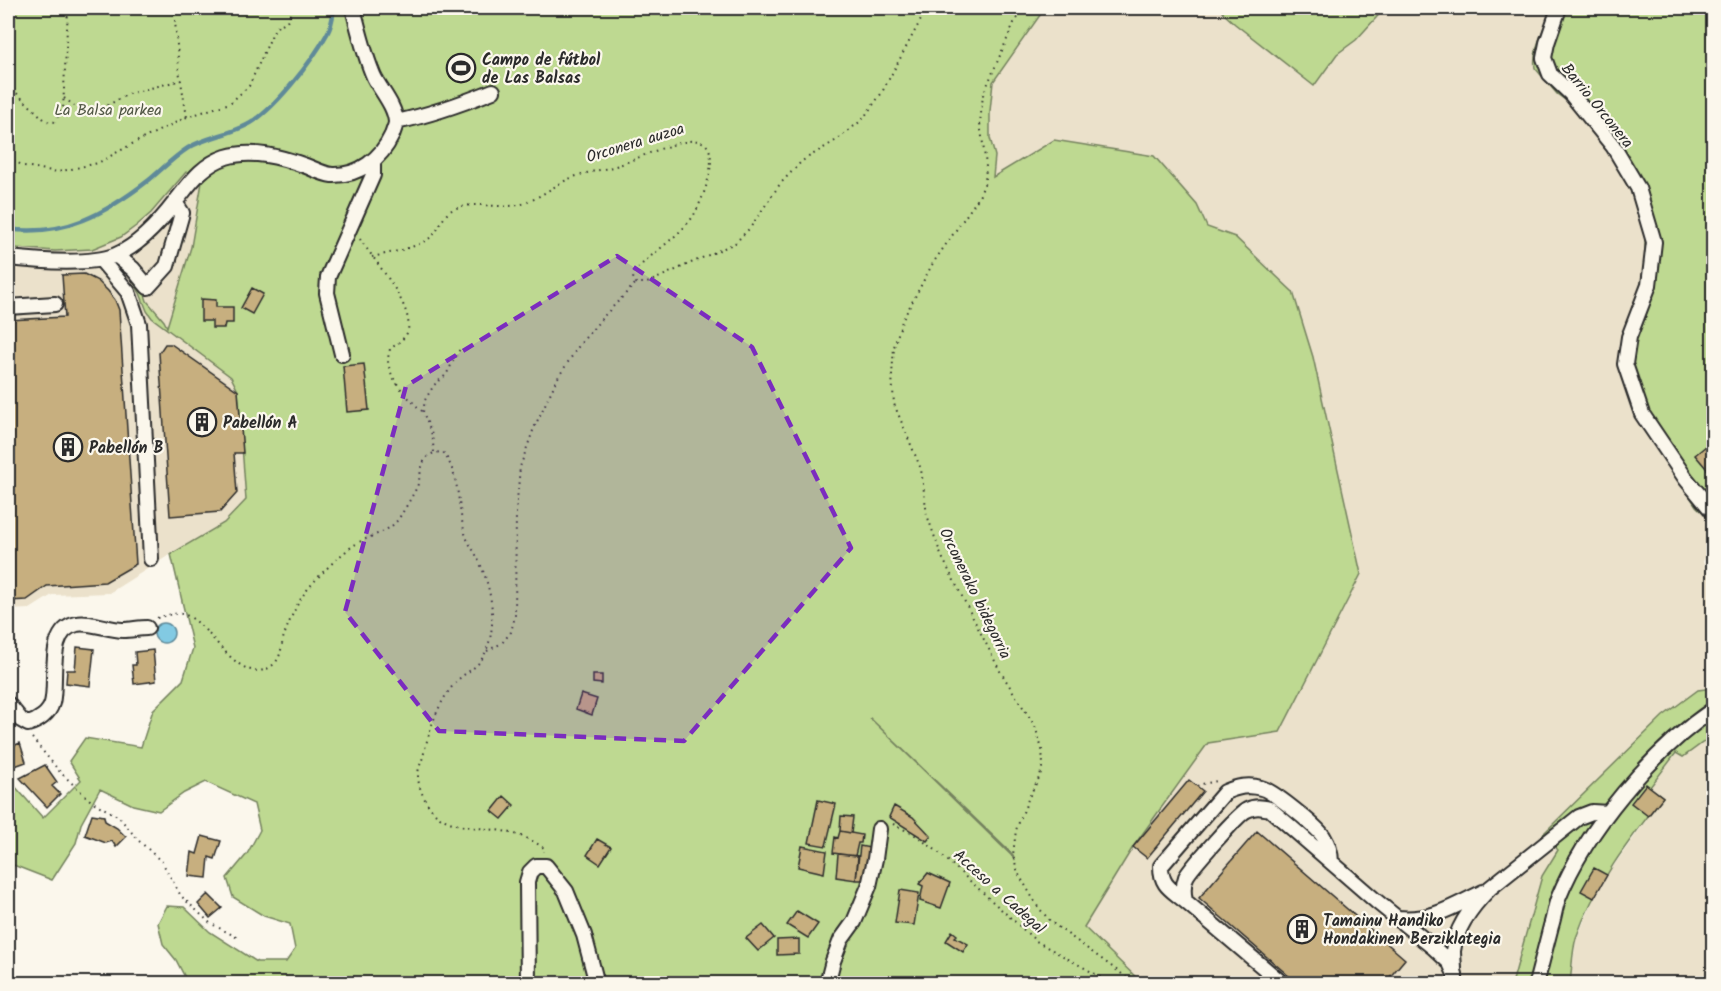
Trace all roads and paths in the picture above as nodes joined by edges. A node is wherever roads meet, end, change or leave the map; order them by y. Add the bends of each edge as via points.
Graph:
1 (68, 8) edge
2 (174, 8) edge
3 (293, 8) edge
4 (353, 8) edge
5 (929, 8) edge
6 (1025, 8) edge
7 (1559, 8) edge
8 (181, 80) junction
9 (8, 85) edge
10 (493, 91) dead end
11 (64, 97) junction
12 (187, 117) junction
13 (396, 123) junction
14 (8, 158) edge
15 (373, 162) junction
16 (175, 202) junction
17 (350, 225) junction
18 (116, 255) junction
19 (372, 257) junction
20 (8, 258) edge
21 (102, 260) junction
22 (636, 283) junction
23 (55, 304) dead end
24 (8, 307) edge
25 (461, 346) dead end
26 (342, 354) dead end
27 (423, 412) junction
28 (434, 452) junction
29 (1713, 513) edge
30 (151, 559) dead end
31 (147, 628) joint
32 (486, 652) junction
33 (8, 704) edge
34 (1713, 709) edge
35 (28, 723) junction
36 (1608, 813) junction
37 (879, 829) joint
38 (1331, 862) junction
39 (546, 866) junction
40 (1490, 888) junction
41 (1185, 901) junction
42 (1398, 918) junction
43 (240, 939) dead end
44 (1455, 979) edge
45 (528, 984) edge
46 (597, 984) edge
47 (827, 984) edge
48 (1108, 984) edge
49 (1132, 984) edge
50 (1283, 984) edge
51 (1536, 984) edge

1 - 11 path
2 - 8 path
3 - 12 path via 287,21 275,28 249,86 230,103
4 - 13 street via 364,51
5 - 22 path via 862,120 802,161 735,243 647,284
6 - 49 path, Orconerako bidegorria via 1014,23 983,95 980,123 985,182 979,197 933,263 902,321 894,347 894,404 921,469 927,515 941,555 1000,671 1035,726 1042,749 1040,776 1016,830 1013,855 1018,873 1051,922
7 - 29 street, Barrio Orconera via 1544,58 1550,74 1613,146 1638,188 1654,242 1649,285 1629,337 1625,364 1642,414
8 - 11 path via 85,111
8 - 12 path
9 - 11 path via 46,121 54,122 63,109
10 - 13 street
12 - 14 path via 98,164 58,172 24,166
13 - 15 street via 392,136
15 - 16 street via 350,174 330,175 257,154 228,157 201,170
15 - 17 street via 373,175
16 - 18 street via 134,245
16 - 18 street via 182,213 167,266 148,287
17 - 19 path
17 - 26 street via 328,277 327,293
18 - 21 street
19 - 22 path, Orconera auzoa via 413,247 434,235 450,210 462,206 523,204 571,178 698,141 704,144 711,159 701,202 682,228 635,271
19 - 27 path via 392,282 409,322 400,342 390,348 389,368 407,398
20 - 21 street
21 - 30 street via 128,292 139,324
22 - 32 path via 580,344 556,379 534,428 520,466 515,616 511,632
23 - 24 street
25 - 27 path via 446,375 425,400
27 - 28 path
28 - 31 path via 421,466 417,487 397,522 355,545 304,593 283,639 280,656 266,669 254,672 242,667 187,615 172,613 152,620
28 - 32 path via 443,452 449,460 467,539 479,560 490,595 492,629
31 - 35 street via 123,630 78,623 66,627 56,647 52,704 43,717
32 - 39 path via 442,700 418,774 423,796 435,814 450,822 526,837 544,848
33 - 35 street
34 - 36 street via 1652,760
35 - 43 path via 34,741 60,772 91,801 119,817 162,862 181,896 210,923
36 - 40 street via 1592,812 1579,817
36 - 51 street via 1581,853 1558,900
37 - 47 street via 869,886 854,922 841,940
37 - 48 path, Acceso a Cadegal via 881,823 892,824 915,835 1036,941
38 - 41 street via 1270,809 1257,806 1244,811 1187,875
38 - 41 street via 1321,834 1274,794 1263,788 1237,787 1225,792 1161,866 1164,884
38 - 42 street
39 - 45 street via 536,866 527,882
39 - 46 street via 566,891 584,935
40 - 42 street via 1444,912
40 - 44 street via 1477,901 1458,933 1453,951
41 - 50 street
42 - 44 street via 1450,963

